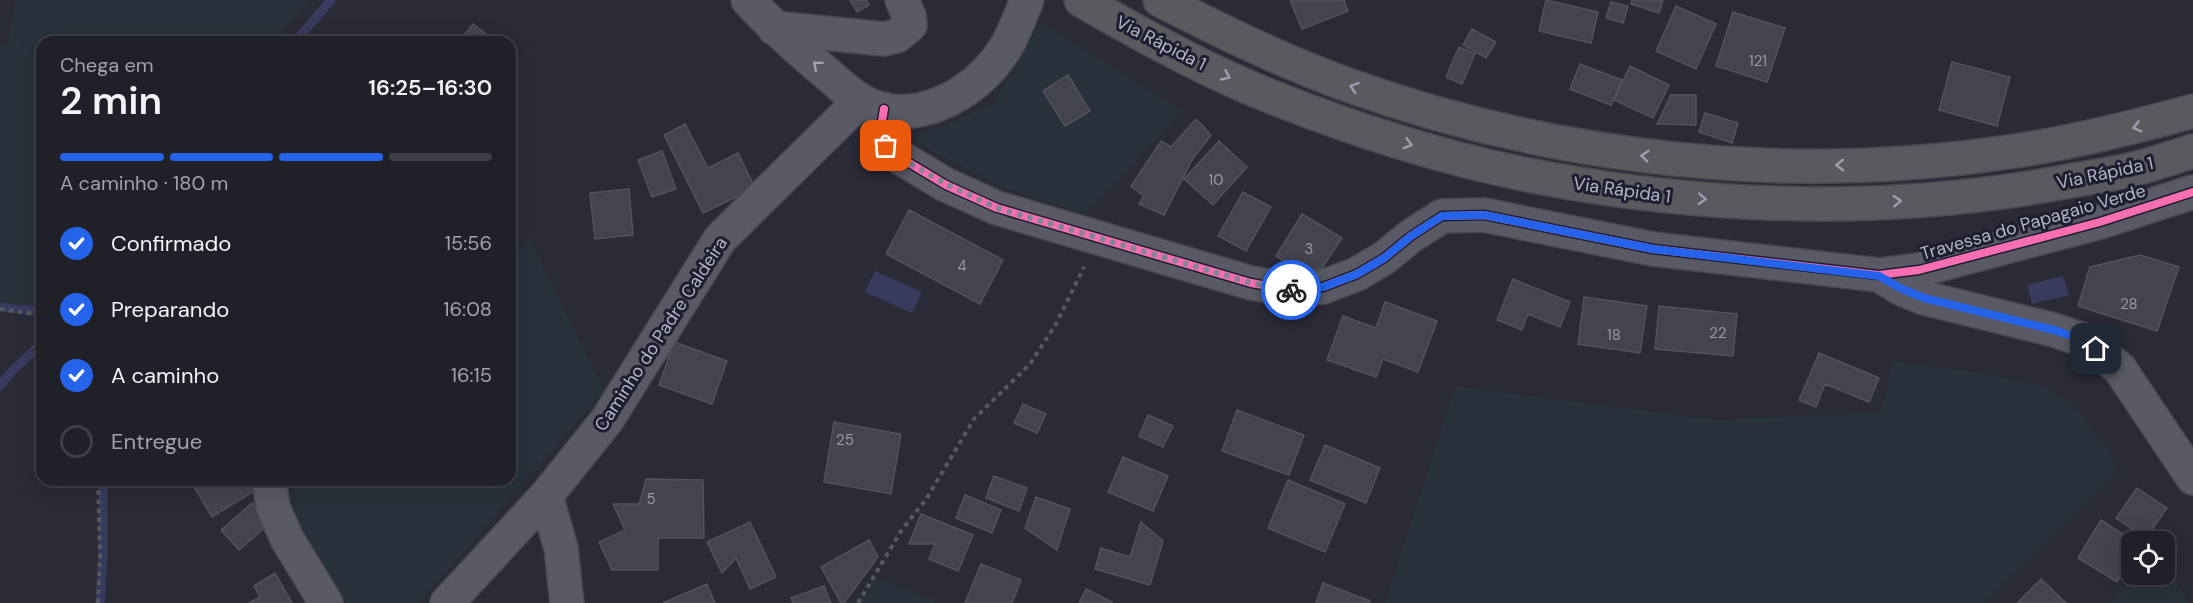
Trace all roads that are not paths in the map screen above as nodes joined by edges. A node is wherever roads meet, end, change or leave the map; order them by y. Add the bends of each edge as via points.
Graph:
1 (748, 0) edge
2 (902, 0) edge
3 (1027, 0) edge
4 (1081, 0) edge
5 (1160, 0) edge
6 (774, 28) junction
7 (872, 105) junction
8 (2193, 111) edge
9 (2193, 151) edge
10 (2193, 192) edge
11 (1879, 276) junction
12 (2193, 478) edge
13 (269, 486) edge
14 (546, 496) junction
15 (326, 603) edge
16 (447, 603) edge
17 (567, 603) edge

1 - 6 street
2 - 6 street via 910,25 897,36 884,39
3 - 7 street via 1005,49 968,89 914,112
4 -> 9 highway, Via Rápida 1 via 1144,36 1270,97 1471,162 1613,190 1775,202 1858,203 1940,198 2026,190 2136,169
8 -> 5 highway, Via Rápida 1 via 2123,130 2016,151 1940,160 1854,165 1694,161 1552,142 1390,99 1281,58
7 -> 6 street
7 - 11 street via 886,146 946,184 997,208 1251,283 1290,290 1323,287 1357,274 1442,216 1484,215 1653,249
7 - 14 street, Caminho do Padre Caldeira via 720,239 607,420
10 - 11 street, Travessa do Papagaio Verde via 2100,222 1919,270
11 - 12 street via 1924,298 2086,341 2120,369
13 - 15 street via 273,507 287,539
14 - 16 street, Caminho do Padre Caldeira
14 - 17 street via 561,548

